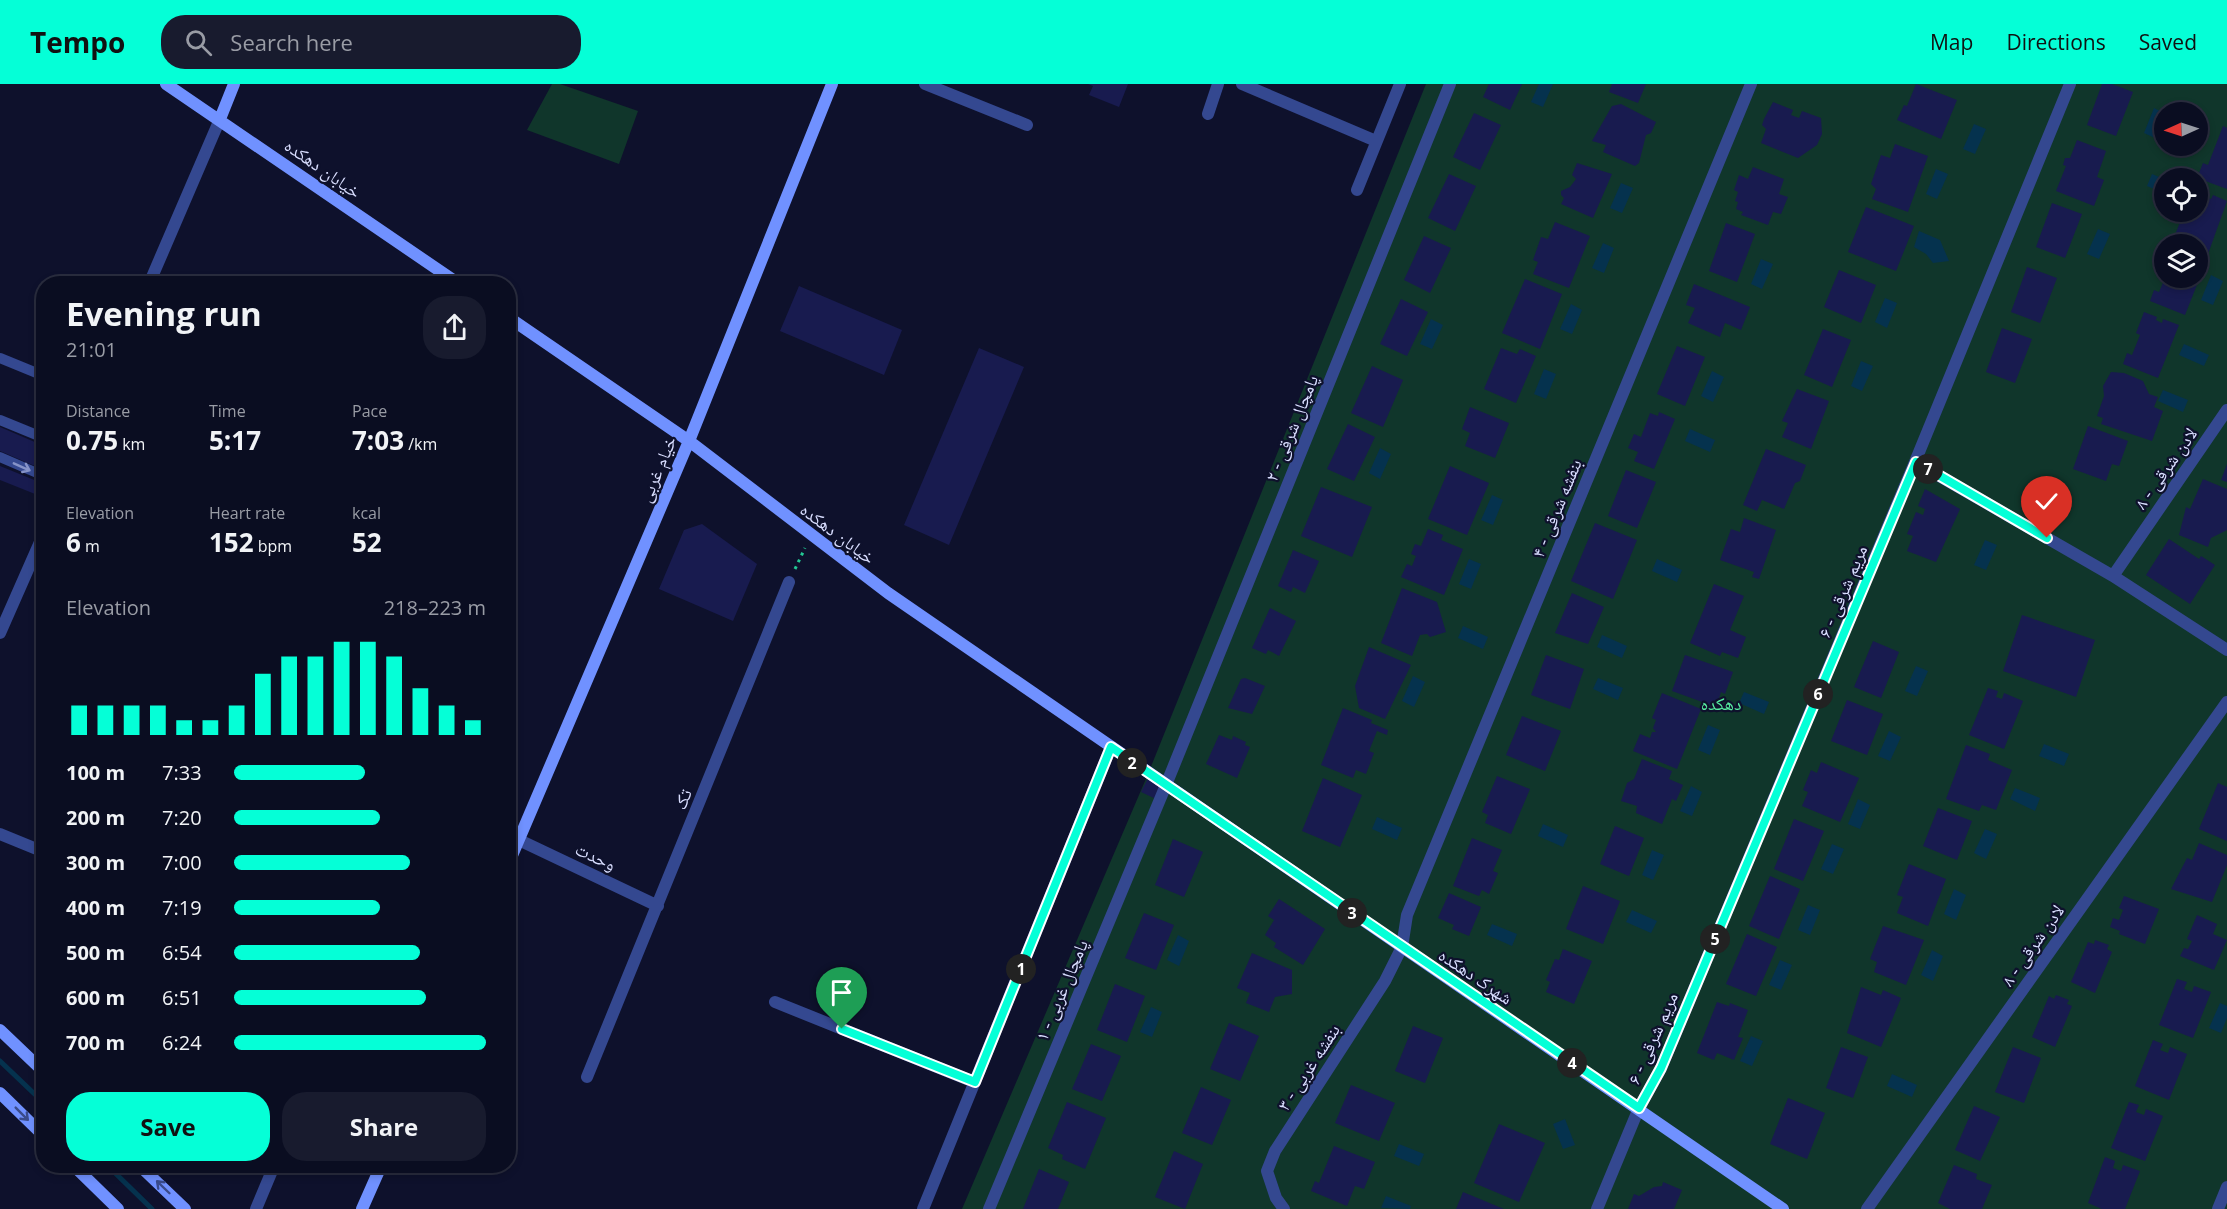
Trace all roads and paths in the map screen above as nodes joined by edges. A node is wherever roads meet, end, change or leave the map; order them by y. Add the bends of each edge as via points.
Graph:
1 (166, 84) edge
2 (234, 84) edge
3 (832, 84) edge
4 (925, 84) edge
5 (1218, 84) edge
6 (1242, 84) edge
7 (1400, 84) edge
8 (1450, 84) edge
9 (1751, 84) edge
10 (2070, 84) edge
11 (1208, 114) dead end
12 (220, 119) junction
13 (1027, 125) dead end
14 (1376, 141) junction
15 (1357, 190) dead end
16 (152, 276) edge
17 (447, 276) edge
18 (516, 322) edge
19 (0, 358) edge
20 (36, 373) edge
21 (2227, 410) edge
22 (0, 420) edge
23 (36, 435) edge
24 (689, 441) junction
25 (0, 457) edge
26 (1916, 462) junction
27 (36, 473) edge
28 (811, 535) junction
29 (36, 552) edge
30 (2113, 576) junction
31 (789, 582) joint
32 (0, 633) edge
33 (2227, 650) edge
34 (2227, 702) edge
35 (1111, 747) junction
36 (1148, 774) joint
37 (1166, 785) junction
38 (0, 834) edge
39 (519, 840) junction
40 (516, 847) edge
41 (36, 849) edge
42 (658, 906) junction
43 (1402, 947) junction
44 (775, 1002) dead end
45 (0, 1029) edge
46 (36, 1064) edge
47 (587, 1077) dead end
48 (975, 1082) junction
49 (0, 1093) edge
50 (1639, 1108) junction
51 (36, 1128) edge
52 (81, 1173) edge
53 (147, 1173) edge
54 (271, 1173) edge
55 (378, 1173) edge
56 (2227, 1187) edge
57 (118, 1209) edge
58 (185, 1209) edge
59 (256, 1209) edge
60 (362, 1209) edge
61 (923, 1209) edge
62 (989, 1209) edge
63 (1284, 1209) edge
64 (1597, 1209) edge
65 (1783, 1209) edge
66 (1867, 1209) edge
67 (2218, 1209) edge

1 - 12 street, خیابان دهکده
2 - 12 street
3 - 24 street, خیام غربی
4 - 13 street
5 - 11 street
6 - 14 street
7 - 14 street
8 - 37 street, پامچال شرقی - ۲
9 - 43 street, بنفشه شرقی - ۴ via 1407,915
10 - 26 street, مریم شرقی - ۶
12 - 16 street
12 - 17 street, خیابان دهکده
14 - 15 street
18 - 24 street, خیابان دهکده
19 - 20 lane
21 - 30 street, لادن شرقی - ۸
22 - 23 lane
24 - 28 street, خیابان دهکده
24 - 39 street, خیام غربی
25 -> 27 lane
26 - 30 street
26 - 50 street, مریم شرقی - ۶ via 1661,1068
28 - 31 path
28 - 35 street, خیابان دهکده
29 - 32 street
30 - 33 street
31 - 42 street, تک
34 - 66 street, لادن شرقی - ۸
35 - 36 street, خیابان دهکده
35 - 48 street
36 - 37 street, شهرک دهکده
37 - 43 street, شهرک دهکده
37 - 62 street, پامچال غربی - ۱
38 - 41 street
39 - 40 street, خیام غربی
39 - 42 street, وحدت
42 - 47 street, تک
43 - 50 street, شهرک دهکده
43 - 63 street, بنفشه غربی - ۳ via 1385,981 1275,1150 1267,1171
44 - 48 street
45 - 46 street
48 - 61 street
49 -> 51 street
50 - 64 street, مریم شرقی - ۶
50 - 65 street, شهرک دهکده
52 - 57 street
58 -> 53 street
54 - 59 street
55 - 60 street
56 - 67 street

